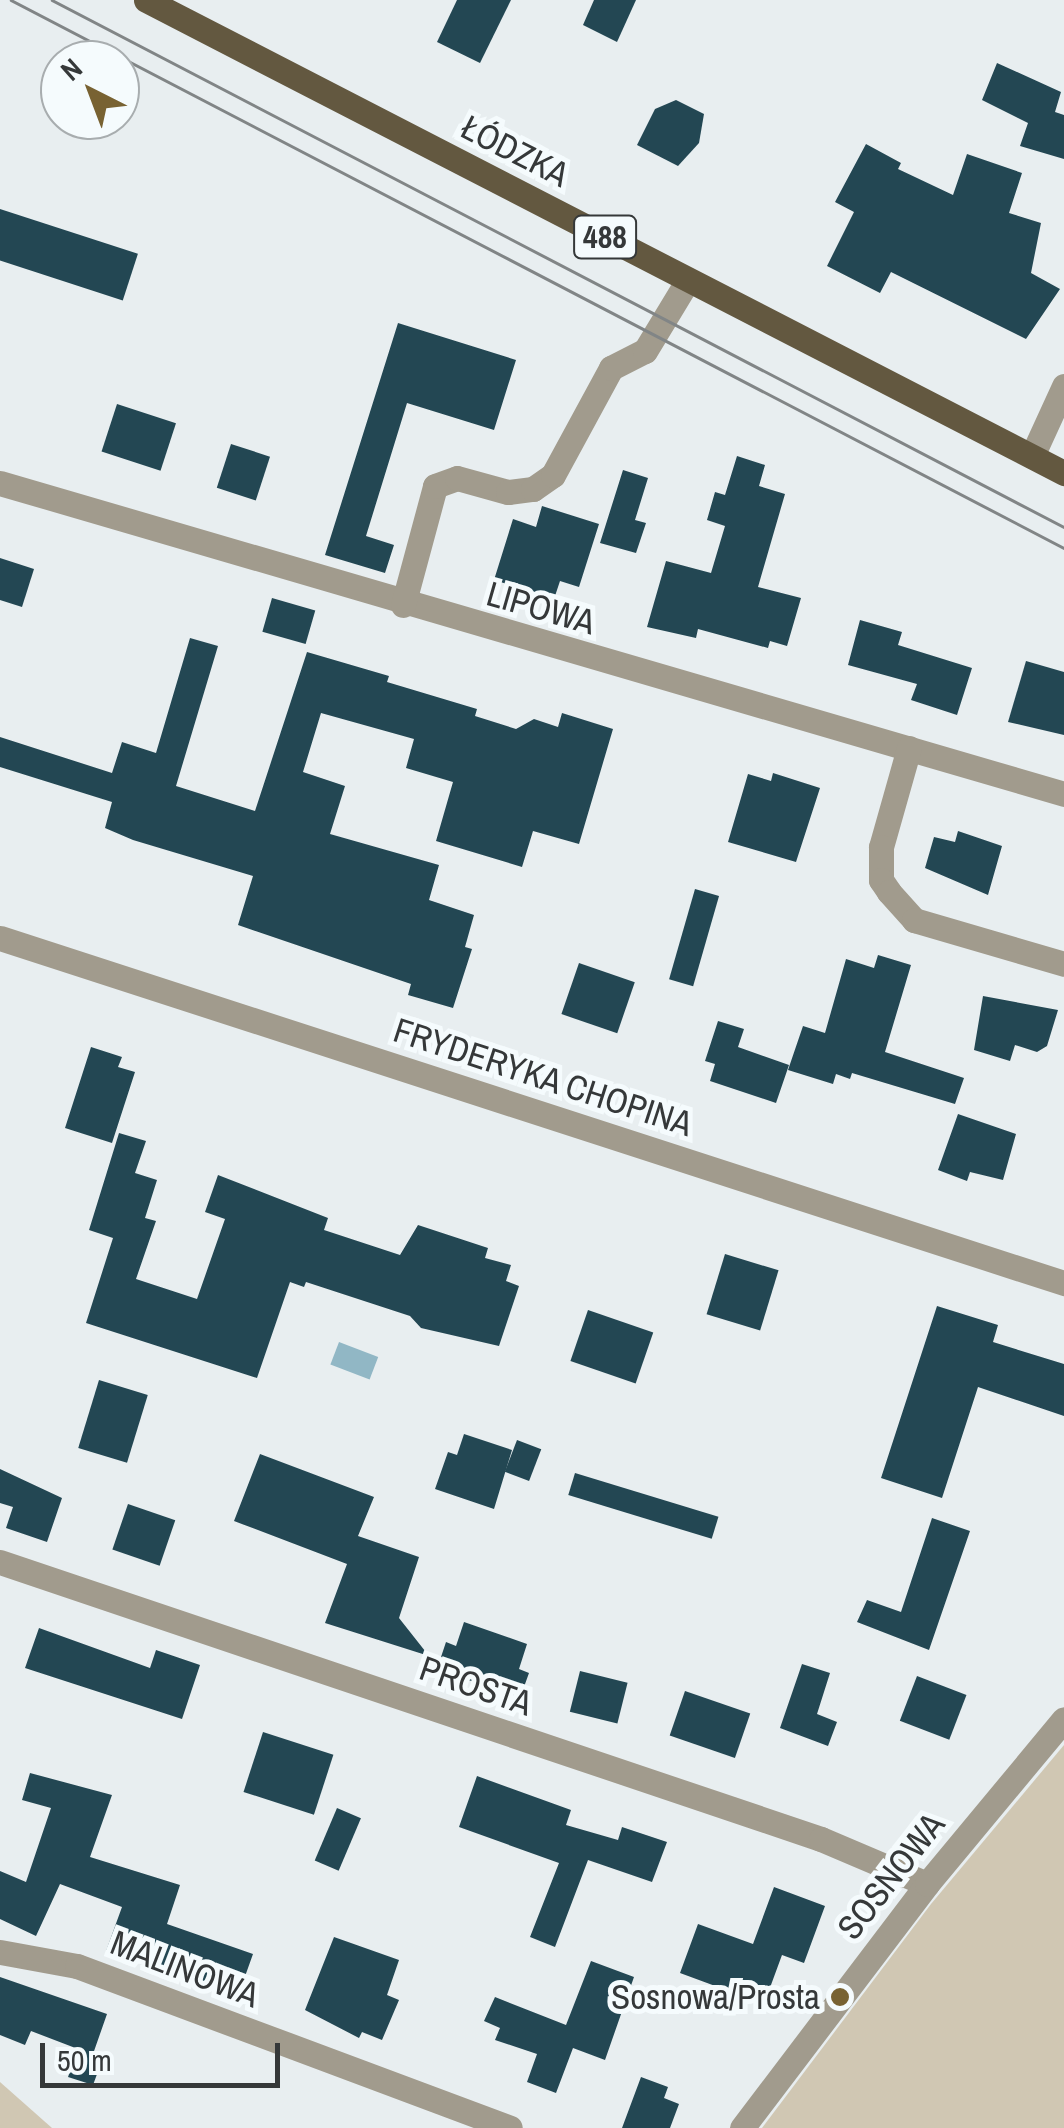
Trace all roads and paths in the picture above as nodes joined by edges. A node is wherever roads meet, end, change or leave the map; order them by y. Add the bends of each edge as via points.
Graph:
1 (146, 0) edge
2 (688, 280) junction
3 (1064, 386) edge
4 (1032, 456) junction
5 (1064, 474) edge
6 (0, 483) edge
7 (403, 606) junction
8 (909, 748) junction
9 (1064, 794) edge
10 (0, 938) edge
11 (1064, 964) edge
12 (1064, 1283) edge
13 (0, 1562) edge
14 (1064, 1719) edge
15 (926, 1884) junction
16 (0, 1952) edge
17 (510, 2128) edge
18 (742, 2128) edge

1 - 2 main road, ŁÓDZKA / 488
2 - 4 main road, ŁÓDZKA / 488
2 - 7 street via 645,351 612,368 553,475 533,489 508,492 456,478 436,486
3 - 4 street
4 - 5 main road, ŁÓDZKA / 488
6 - 7 street, LIPOWA
7 - 8 street, LIPOWA
8 - 9 street, LIPOWA
8 - 11 street via 881,847 889,892 914,920
10 - 12 street, FRYDERYKA CHOPINA
13 - 15 street, PROSTA via 821,1839
14 - 15 street, SOSNOWA
15 - 18 street, SOSNOWA
16 - 17 street, MALINOWA via 77,1966

